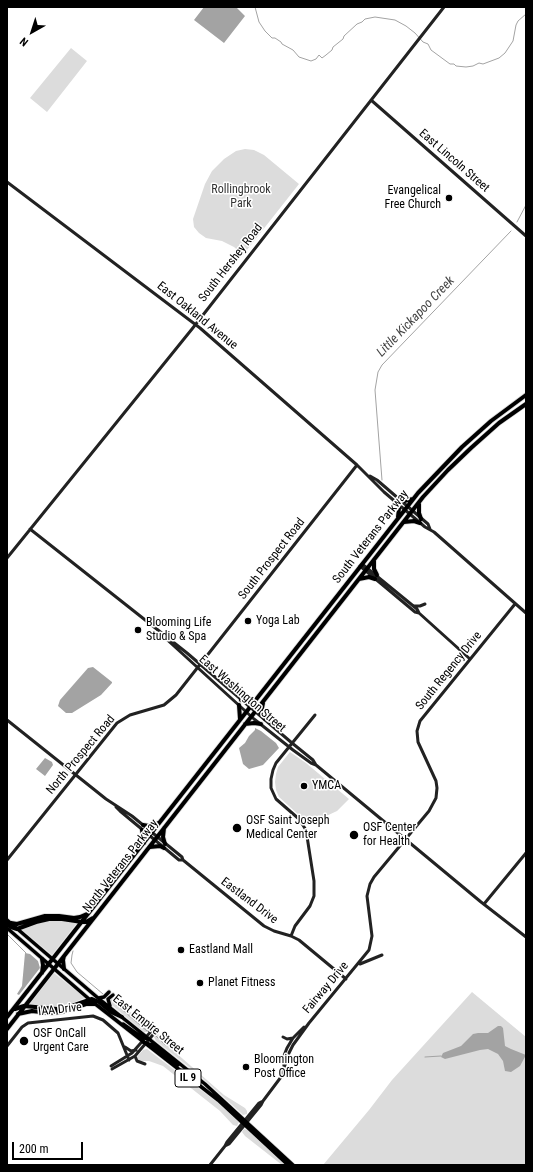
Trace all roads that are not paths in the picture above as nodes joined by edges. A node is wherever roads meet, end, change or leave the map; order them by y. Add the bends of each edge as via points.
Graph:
1 (444, 7) edge
2 (370, 100) junction
3 (7, 182) edge
4 (526, 236) edge
5 (195, 324) junction
6 (526, 396) edge
7 (526, 404) edge
8 (357, 466) junction
9 (413, 499) junction
10 (397, 500) junction
11 (419, 503) junction
12 (406, 508) junction
13 (411, 513) junction
14 (398, 518) junction
15 (421, 521) junction
16 (404, 523) junction
17 (30, 529) junction
18 (7, 558) edge
19 (375, 559) junction
20 (361, 565) junction
21 (367, 570) junction
22 (376, 577) junction
23 (359, 579) junction
24 (402, 597) junction
25 (425, 604) dead end
26 (515, 604) junction
27 (406, 605) junction
28 (412, 605) junction
29 (419, 613) junction
30 (526, 613) edge
31 (470, 659) junction
32 (199, 666) junction
33 (258, 697) junction
34 (242, 700) junction
35 (263, 702) junction
36 (239, 705) junction
37 (250, 708) junction
38 (246, 712) junction
39 (255, 712) junction
40 (315, 715) dead end
41 (251, 716) junction
42 (7, 720) edge
43 (240, 720) junction
44 (265, 720) junction
45 (245, 724) junction
46 (261, 724) junction
47 (292, 742) junction
48 (289, 747) junction
49 (316, 765) junction
50 (76, 775) junction
51 (159, 823) junction
52 (142, 827) junction
53 (164, 828) junction
54 (151, 834) junction
55 (156, 838) junction
56 (405, 839) junction
57 (144, 843) junction
58 (165, 846) junction
59 (149, 847) junction
60 (526, 853) edge
61 (7, 860) edge
62 (484, 904) junction
63 (89, 912) junction
64 (94, 918) junction
65 (8, 922) edge
66 (82, 922) junction
67 (7, 928) edge
68 (17, 929) junction
69 (291, 936) junction
70 (526, 937) edge
71 (65, 955) junction
72 (382, 956) dead end
73 (42, 959) junction
74 (52, 960) junction
75 (58, 964) junction
76 (358, 964) junction
77 (48, 965) junction
78 (53, 969) junction
79 (64, 969) junction
80 (42, 973) junction
81 (346, 979) junction
82 (98, 998) junction
83 (89, 999) junction
84 (95, 1004) junction
85 (24, 1006) junction
86 (113, 1010) junction
87 (12, 1011) junction
88 (18, 1014) junction
89 (7, 1017) edge
90 (122, 1018) junction
91 (146, 1022) dead end
92 (309, 1023) junction
93 (7, 1029) edge
94 (150, 1032) junction
95 (283, 1037) dead end
96 (294, 1038) junction
97 (146, 1041) junction
98 (7, 1046) edge
99 (124, 1046) junction
100 (136, 1050) junction
101 (135, 1056) junction
102 (128, 1058) junction
103 (144, 1064) dead end
104 (112, 1067) dead end
105 (285, 1067) junction
106 (245, 1122) junction
107 (210, 1165) edge
108 (288, 1165) edge
109 (293, 1165) edge

1 - 2 main road, South Hershey Road
2 - 4 main road, East Lincoln Street
2 - 5 main road, South Hershey Road
3 - 5 main road, East Oakland Avenue
5 - 8 main road, East Oakland Avenue
5 - 17 main road, South Hershey Road
6 - 9 highway, South Veterans Parkway via 462,446
7 - 11 highway, South Veterans Parkway via 499,423 471,448
8 - 10 main road, East Oakland Avenue
8 - 32 main road, South Prospect Road
9 - 10 highway
9 - 12 highway, South Veterans Parkway
10 - 12 main road, East Oakland Avenue
10 - 14 highway
11 - 13 highway, South Veterans Parkway
11 - 15 highway
12 - 13 main road, East Oakland Avenue
12 - 14 highway, South Veterans Parkway
13 - 15 main road, East Oakland Avenue
13 - 16 highway, South Veterans Parkway
14 - 20 highway, South Veterans Parkway
15 - 16 highway
15 - 26 main road, East Oakland Avenue via 428,524 430,529
16 - 19 highway, South Veterans Parkway
17 - 18 main road, South Hershey Road
17 - 32 main road, East Washington Street via 160,631
19 - 21 highway, South Veterans Parkway
19 - 22 highway
20 - 21 main road
20 - 33 highway, South Veterans Parkway
21 - 22 main road
21 - 23 highway, South Veterans Parkway
22 - 23 highway
22 - 24 main road
22 - 27 main road
23 - 35 highway, South Veterans Parkway
24 - 27 main road
24 - 28 main road
25 - 28 main road
26 - 30 main road, East Oakland Avenue
26 - 31 main road, South Regency Drive
27 - 29 main road
28 - 29 main road
29 - 31 main road
31 - 56 main road, South Regency Drive via 424,714 419,724 418,742 436,781 436,795 432,807
32 - 34 main road, East Washington Street
32 - 36 main road, East Washington Street
32 - 50 main road, North Prospect Road via 168,702 130,714 119,721
33 - 34 highway via 249,702
33 - 37 highway, South Veterans Parkway
34 - 37 main road, East Washington Street
35 - 39 highway, South Veterans Parkway
35 - 44 highway via 261,713
36 - 38 main road, East Washington Street
36 - 43 highway
37 - 38 highway, North Veterans Parkway
37 - 39 main road, East Washington Street
38 - 41 main road, East Washington Street
38 - 43 highway, North Veterans Parkway
39 - 41 highway, South Veterans Parkway
39 - 44 main road, East Washington Street
40 - 47 main road
41 - 45 highway, North Veterans Parkway
41 - 46 main road, East Washington Street
42 - 50 main road, Eastland Drive
43 - 51 highway, North Veterans Parkway
44 - 47 main road, East Washington Street
45 - 46 highway
45 - 53 highway, North Veterans Parkway
46 - 48 main road, East Washington Street
47 - 48 main road
47 - 49 main road, East Washington Street
48 - 49 main road, East Washington Street
48 - 69 main road via 274,767 271,788 276,800 299,819 306,830 315,887 310,906
49 - 56 main road, East Washington Street
50 - 52 main road, Eastland Drive
50 - 61 main road, North Prospect Road
51 - 52 highway
51 - 54 highway, North Veterans Parkway
52 - 54 main road, Eastland Drive
52 - 57 highway
53 - 55 highway, North Veterans Parkway
53 - 58 highway
54 - 55 main road, Eastland Drive
54 - 57 highway, North Veterans Parkway
55 - 58 main road, Eastland Drive
55 - 59 highway, North Veterans Parkway
56 - 62 main road, East Washington Street
56 - 76 main road, South Regency Drive via 370,884 367,896 372,940 369,950
57 - 63 highway, North Veterans Parkway
58 - 59 highway
58 - 69 main road, Eastland Drive via 182,857 264,926
59 - 64 highway, North Veterans Parkway
60 - 62 main road
62 - 70 main road, East Washington Street
63 - 65 highway via 77,918 52,916 17,924
63 - 66 highway, North Veterans Parkway
64 - 66 highway
64 - 71 highway, North Veterans Parkway
65 - 68 highway via 11,927
66 - 68 highway via 49,919
66 - 74 highway, North Veterans Parkway
67 - 73 main road, East Empire Street / IL 9
68 - 74 main road, East Empire Street / IL 9
69 - 81 main road, Eastland Drive via 304,943
71 - 75 highway, North Veterans Parkway
71 - 79 highway
72 - 76 main road
73 - 77 main road, East Empire Street / IL 9
73 - 80 highway
74 - 75 main road, East Empire Street / IL 9
74 - 77 highway, North Veterans Parkway
75 - 78 highway, North Veterans Parkway
75 - 79 main road, East Empire Street / IL 9
76 - 81 main road, Fairway Drive
77 - 78 main road, East Empire Street / IL 9
77 - 80 highway, North Veterans Parkway
78 - 83 main road, East Empire Street / IL 9
78 - 85 highway, North Veterans Parkway
79 - 82 main road, East Empire Street / IL 9
80 - 87 highway, North Veterans Parkway
81 - 92 main road, Fairway Drive
82 - 86 main road, East Empire Street / IL 9
82 - 86 main road via 111,993 108,1003
83 - 84 main road, East Empire Street / IL 9
83 - 85 highway via 57,1009
83 - 90 highway via 96,1000
84 - 88 highway via 86,1004 62,1012 32,1011
84 - 97 main road, East Empire Street / IL 9
85 - 87 highway
85 - 88 highway, North Veterans Parkway
86 - 90 main road, East Empire Street / IL 9
87 - 89 highway, North Veterans Parkway
88 - 93 highway, North Veterans Parkway
90 - 97 main road, East Empire Street / IL 9
91 - 94 main road
92 - 96 main road, Fairway Drive
92 - 105 main road, Fairway Drive via 290,1050
94 - 97 main road
94 - 97 main road via 155,1029
95 - 96 main road
96 - 105 main road, Fairway Drive via 284,1054
97 - 100 main road
97 - 101 main road
97 - 106 main road, East Empire Street / IL 9
97 - 106 main road, East Empire Street / IL 9 via 189,1070
98 - 99 main road, IAA Drive via 22,1027 32,1022 89,1016 100,1018 118,1033
99 - 100 main road
99 - 102 main road
100 - 102 main road
101 - 102 main road
101 - 103 main road via 137,1061
102 - 104 main road
105 - 106 main road, Fairway Drive via 277,1084
106 - 107 main road, Fairway Drive
106 - 108 main road, East Empire Street / IL 9
106 - 109 main road, East Empire Street / IL 9

